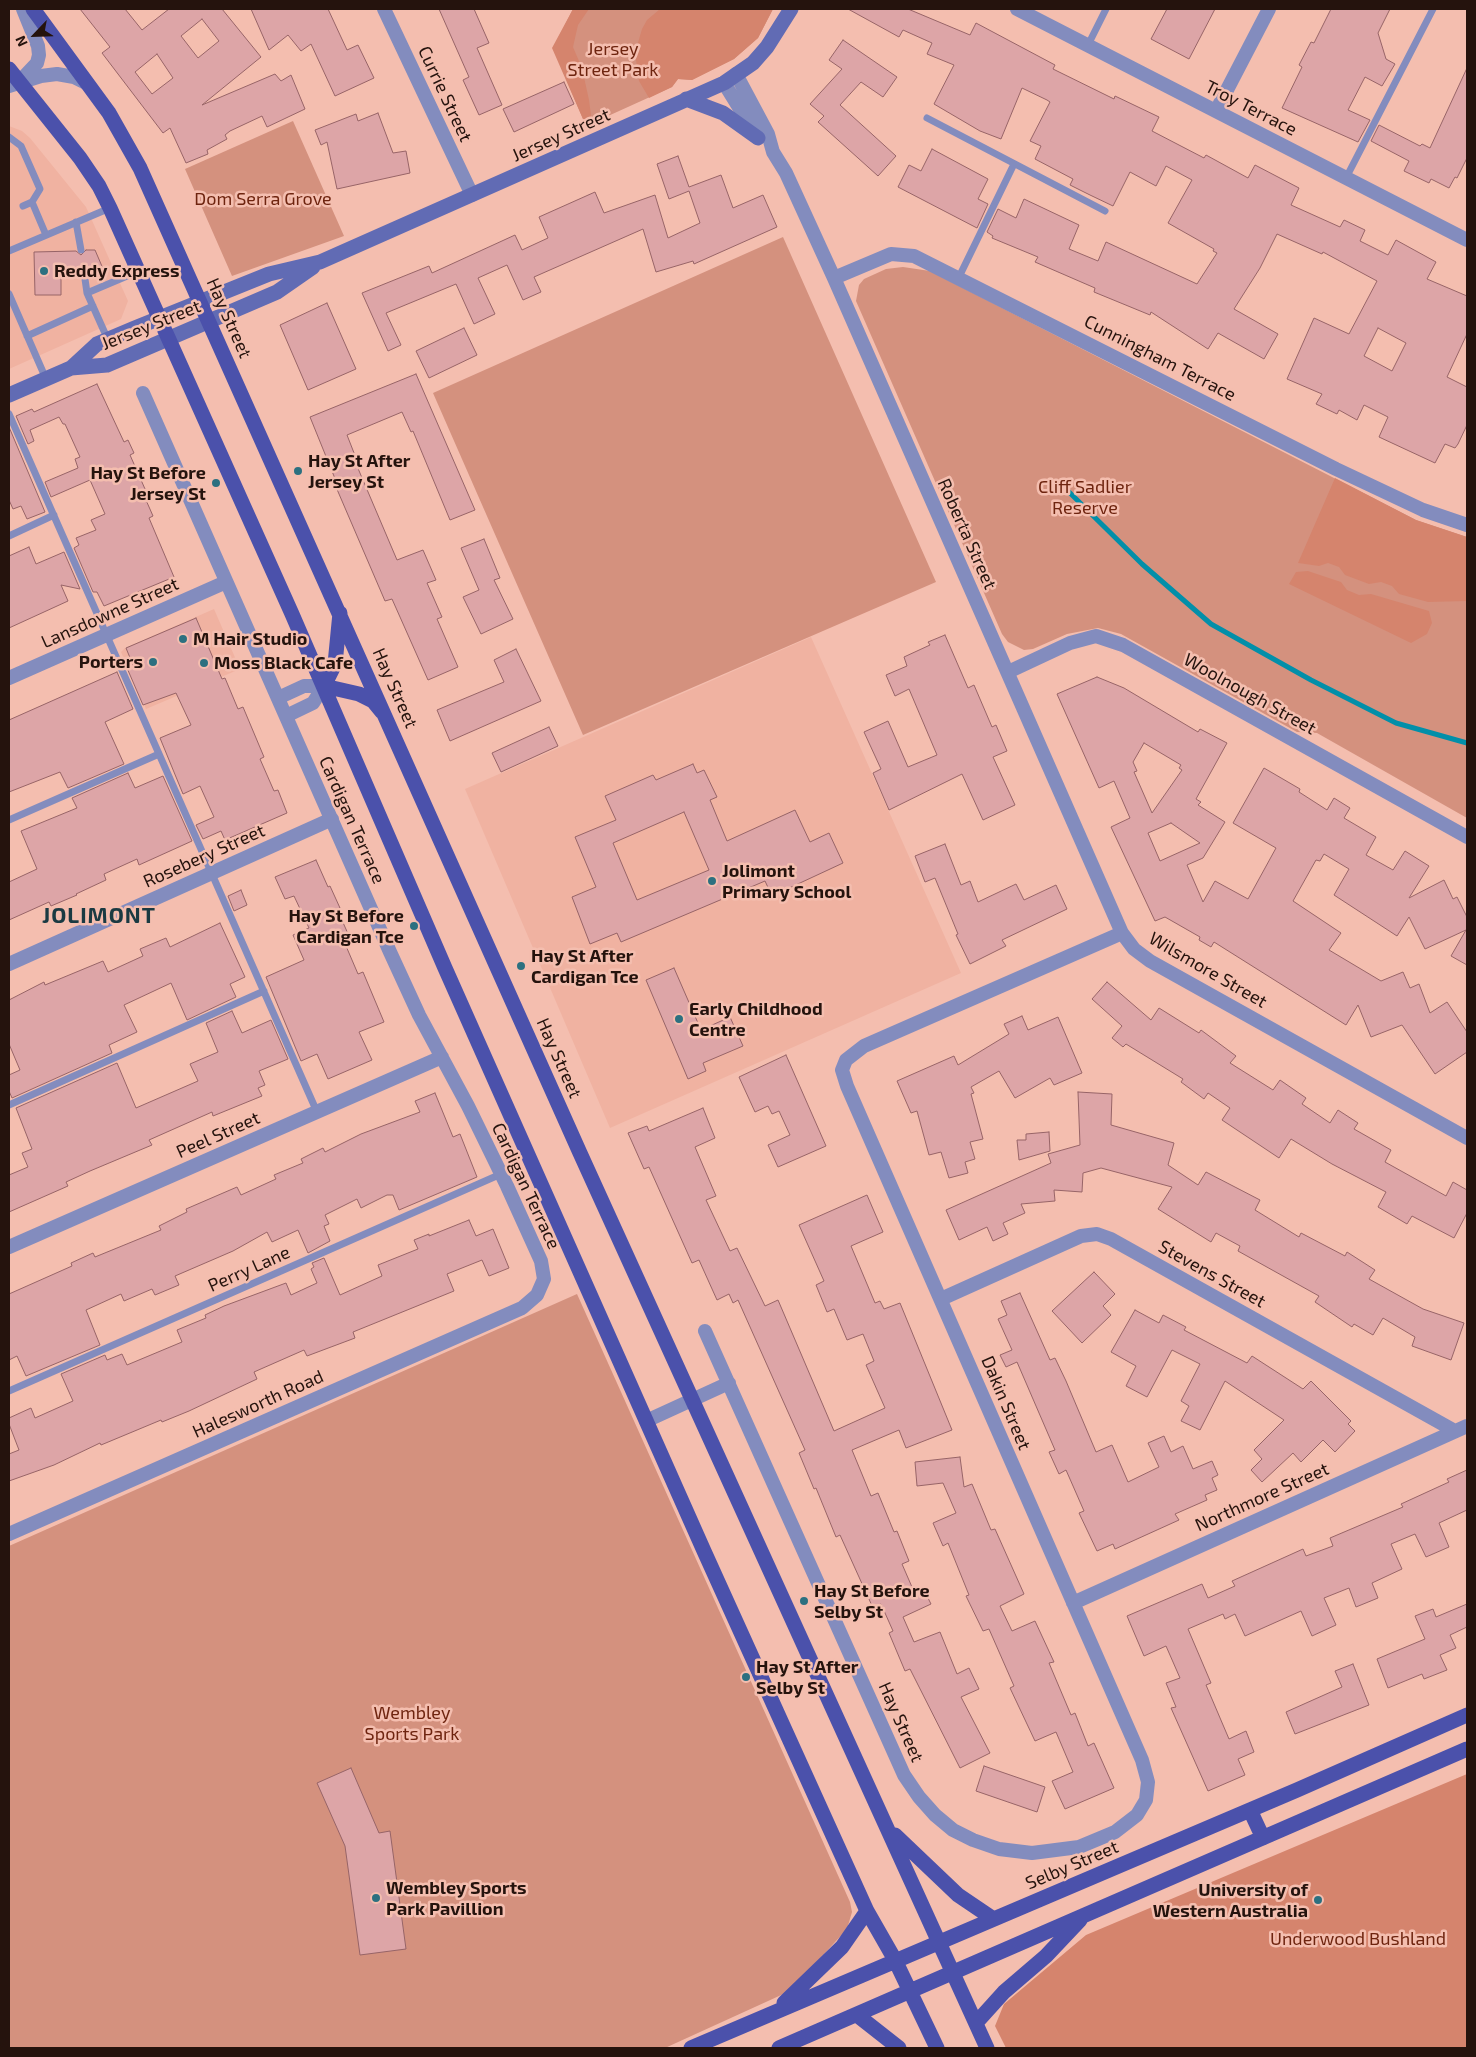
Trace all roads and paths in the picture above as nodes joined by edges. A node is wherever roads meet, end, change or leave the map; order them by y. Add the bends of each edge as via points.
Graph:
1 (23, 9) edge
2 (33, 9) edge
3 (384, 9) edge
4 (791, 9) edge
5 (1017, 9) edge
6 (1106, 9) edge
7 (1270, 9) edge
8 (1433, 9) edge
9 (1088, 44) junction
10 (9, 69) edge
11 (730, 78) junction
12 (14, 84) edge
13 (88, 84) junction
14 (686, 98) junction
15 (1216, 111) junction
16 (927, 118) dead end
17 (9, 137) edge
18 (758, 138) junction
19 (773, 152) junction
20 (1014, 164) junction
21 (1346, 178) junction
22 (472, 195) junction
23 (32, 202) junction
24 (23, 206) dead end
25 (110, 208) junction
26 (1105, 211) dead end
27 (76, 222) junction
28 (46, 235) junction
29 (1467, 240) edge
30 (80, 250) dead end
31 (9, 251) edge
32 (320, 262) junction
33 (139, 271) junction
34 (84, 272) dead end
35 (959, 277) junction
36 (834, 278) junction
37 (87, 293) junction
38 (9, 294) edge
39 (200, 300) junction
40 (93, 306) junction
41 (160, 317) junction
42 (210, 321) junction
43 (27, 336) junction
44 (169, 338) junction
45 (108, 340) junction
46 (71, 368) junction
47 (46, 379) junction
48 (143, 393) dead end
49 (9, 395) edge
50 (9, 414) edge
51 (54, 515) junction
52 (1467, 525) edge
53 (9, 536) edge
54 (226, 582) junction
55 (340, 612) junction
56 (107, 634) junction
57 (1008, 672) junction
58 (9, 678) edge
59 (324, 686) junction
60 (278, 698) junction
61 (286, 716) junction
62 (389, 720) junction
63 (159, 754) junction
64 (9, 820) edge
65 (332, 820) junction
66 (1467, 837) edge
67 (212, 873) junction
68 (1122, 934) junction
69 (9, 964) edge
70 (264, 991) junction
71 (442, 1057) junction
72 (9, 1104) edge
73 (318, 1112) junction
74 (1467, 1138) edge
75 (501, 1174) junction
76 (9, 1247) edge
77 (941, 1299) junction
78 (522, 1308) joint
79 (705, 1331) dead end
80 (729, 1383) junction
81 (9, 1391) edge
82 (693, 1400) junction
83 (646, 1421) junction
84 (1461, 1429) edge
85 (9, 1534) edge
86 (1073, 1602) junction
87 (1467, 1714) edge
88 (1467, 1749) edge
89 (1142, 1760) joint
90 (1250, 1810) junction
91 (889, 1828) junction
92 (1263, 1838) junction
93 (867, 1910) junction
94 (1084, 1916) junction
95 (992, 1918) junction
96 (939, 1941) junction
97 (895, 1960) junction
98 (954, 1974) junction
99 (911, 1993) junction
100 (776, 2011) junction
101 (857, 2015) junction
102 (976, 2023) junction
103 (691, 2048) edge
104 (779, 2048) edge
105 (899, 2048) edge
106 (937, 2048) edge
107 (987, 2048) edge

1 - 12 street via 39,54 37,62
2 - 13 main road, Hay Street
3 - 22 street, Currie Street
4 - 11 street, Jersey Street via 753,63
5 - 9 street, Troy Terrace
6 - 9 lane
7 - 15 street
8 - 21 lane
9 - 15 street, Troy Terrace
10 - 12 main road
11 - 14 street, Jersey Street
11 - 18 street, Roberta Street
11 - 19 street, Roberta Street via 768,134
12 - 13 street via 57,74
12 - 25 main road via 80,158
13 - 39 main road, Hay Street via 109,112 140,168
14 - 18 street via 723,113
14 - 22 street, Jersey Street
15 - 21 street, Troy Terrace
16 - 20 lane
17 - 23 lane via 21,146 40,189
18 - 19 street, Roberta Street
19 - 36 street, Roberta Street via 786,173
20 - 26 lane
20 - 35 lane
21 - 29 street, Troy Terrace
22 - 32 street, Jersey Street
23 - 24 lane
23 - 28 lane
25 - 27 lane
25 - 33 main road
27 - 28 lane
27 - 30 lane
28 - 31 lane
32 - 39 street, Jersey Street via 269,274
32 - 42 street, Jersey Street via 277,292
33 - 37 lane
33 - 41 main road
34 - 37 lane
35 - 36 street, Cunningham Terrace via 914,256 900,254 878,258
35 - 52 street, Cunningham Terrace via 1336,469 1423,510
36 - 57 street, Roberta Street
37 - 40 lane
38 - 43 lane
39 - 41 street, Jersey Street
39 - 42 main road, Hay Street
40 - 43 lane
40 - 45 lane
41 - 44 main road
41 - 45 street, Jersey Street
42 - 44 street, Jersey Street
42 - 55 main road, Hay Street
43 - 47 lane
44 - 46 street, Jersey Street via 107,365
44 - 59 main road
45 - 46 street, Jersey Street via 97,344
46 - 47 street, Jersey Street
47 - 49 street, Jersey Street
48 - 54 street, Cardigan Terrace
50 - 51 lane
51 - 53 lane
51 - 56 lane
54 - 56 street, Lansdowne Street
54 - 60 street, Cardigan Terrace
55 - 59 main road via 335,664
55 - 62 main road, Hay Street
56 - 58 street, Lansdowne Street
56 - 63 lane
57 - 66 street, Woolnough Street via 1070,643 1096,636 1123,645
57 - 68 street, Roberta Street
59 - 60 street via 304,686
59 - 61 street via 312,703
59 - 62 main road via 373,700
59 - 83 main road
60 - 61 street, Cardigan Terrace
61 - 65 street, Cardigan Terrace
62 - 82 main road, Hay Street
63 - 64 lane
63 - 67 lane
65 - 67 street, Rosebery Street
65 - 71 street, Cardigan Terrace via 405,986
67 - 69 street, Rosebery Street
67 - 70 lane
68 - 74 street, Wilsmore Street via 1150,961
68 - 77 street, Dakin Street via 864,1046 846,1060 842,1070 847,1086
70 - 72 lane
70 - 73 lane
71 - 73 street, Peel Street
71 - 75 street, Cardigan Terrace
73 - 76 street, Peel Street
75 - 78 street, Cardigan Terrace via 541,1261 544,1279 537,1295
75 - 81 lane, Perry Lane
77 - 84 street, Stevens Street via 1081,1236 1097,1234
77 - 86 street, Dakin Street
78 - 85 street, Halesworth Road
79 - 80 street, Hay Street
80 - 82 street
80 - 89 street, Hay Street via 904,1775 935,1815 953,1830 1000,1849 1032,1853 1079,1847 1115,1832 1137,1815 1146,1800 1148,1782
82 - 83 street
82 - 91 main road, Hay Street
83 - 93 main road
84 - 86 street, Northmore Street
86 - 89 street, Dakin Street
87 - 90 main road, Selby Street
88 - 92 main road
90 - 92 main road
90 - 95 main road, Selby Street
91 - 95 main road via 958,1895
91 - 96 main road, Hay Street
92 - 94 main road
93 - 97 main road
93 - 100 main road via 842,1947
94 - 98 main road
94 - 102 main road
95 - 96 main road, Selby Street
96 - 97 main road, Selby Street
96 - 98 main road, Hay Street
97 - 99 main road
97 - 100 main road, Selby Street
98 - 99 main road
98 - 102 main road, Hay Street
99 - 101 main road
99 - 106 main road
100 - 103 main road, Selby Street
101 - 104 main road
101 - 105 main road
102 - 107 main road, Hay Street

